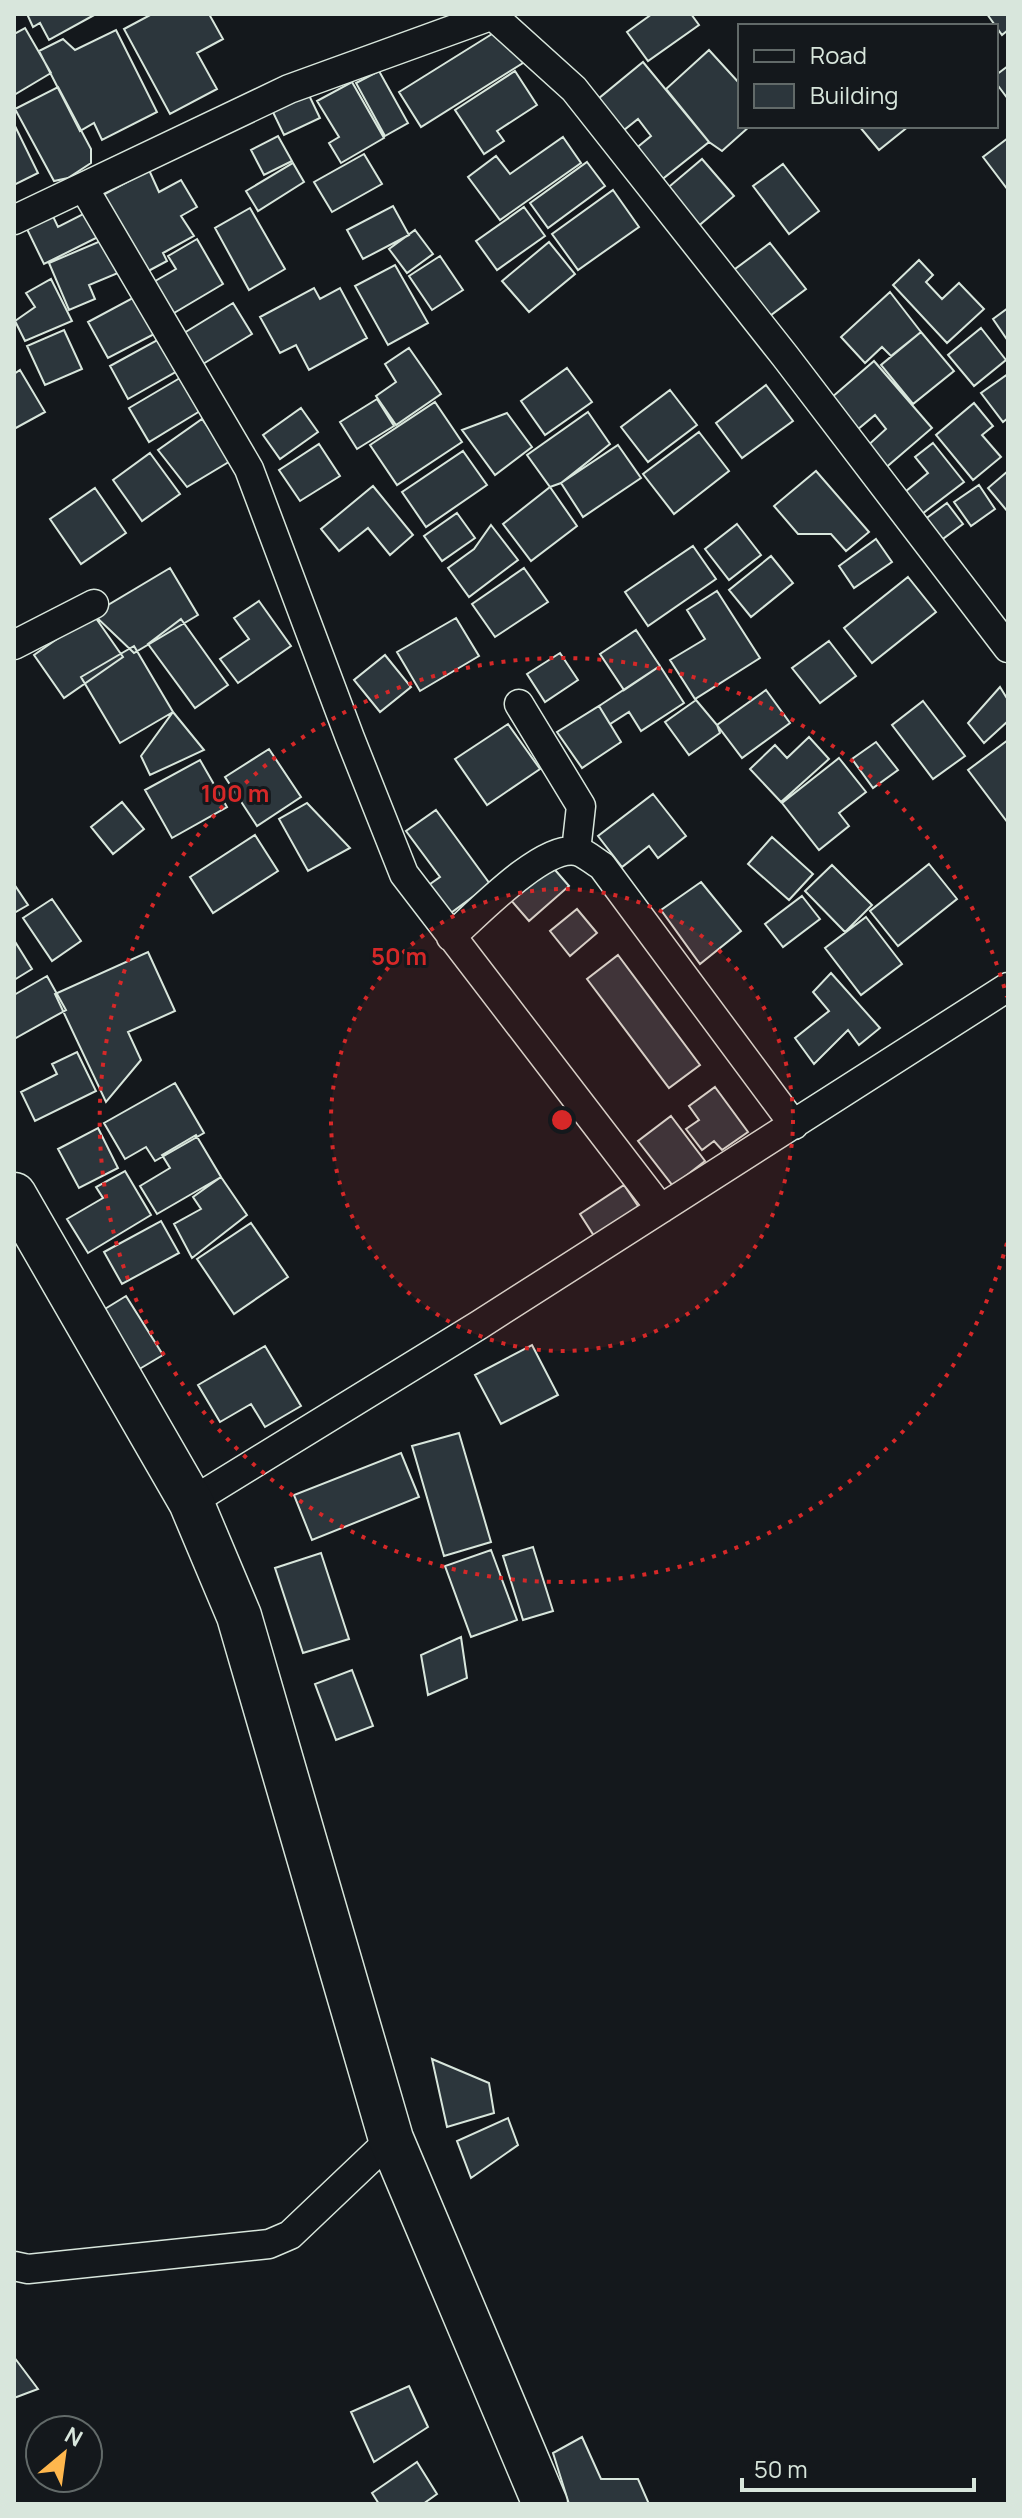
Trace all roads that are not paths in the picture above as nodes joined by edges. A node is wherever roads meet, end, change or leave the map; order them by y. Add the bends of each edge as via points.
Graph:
1 (493, 15) edge
2 (84, 188) junction
3 (14, 220) edge
4 (94, 604) dead end
5 (14, 645) edge
6 (1008, 648) edge
7 (519, 704) dead end
8 (576, 851) junction
9 (451, 937) junction
10 (1008, 987) edge
11 (794, 1125) junction
12 (14, 1195) edge
13 (661, 1209) junction
14 (191, 1502) junction
15 (391, 2139) junction
16 (14, 2266) edge
17 (545, 2504) edge

1 - 2 street via 289,89
1 - 6 street via 574,89
2 - 3 street
2 - 9 street via 249,469 404,874
4 - 5 street
7 - 8 street via 581,806
8 - 9 street via 536,863
8 - 11 street via 602,866
9 - 13 street
10 - 11 street
11 - 13 street
12 - 14 main road
13 - 14 street
14 - 15 main road via 239,1616
15 - 16 street via 290,2235 269,2244 28,2269
15 - 17 main road

